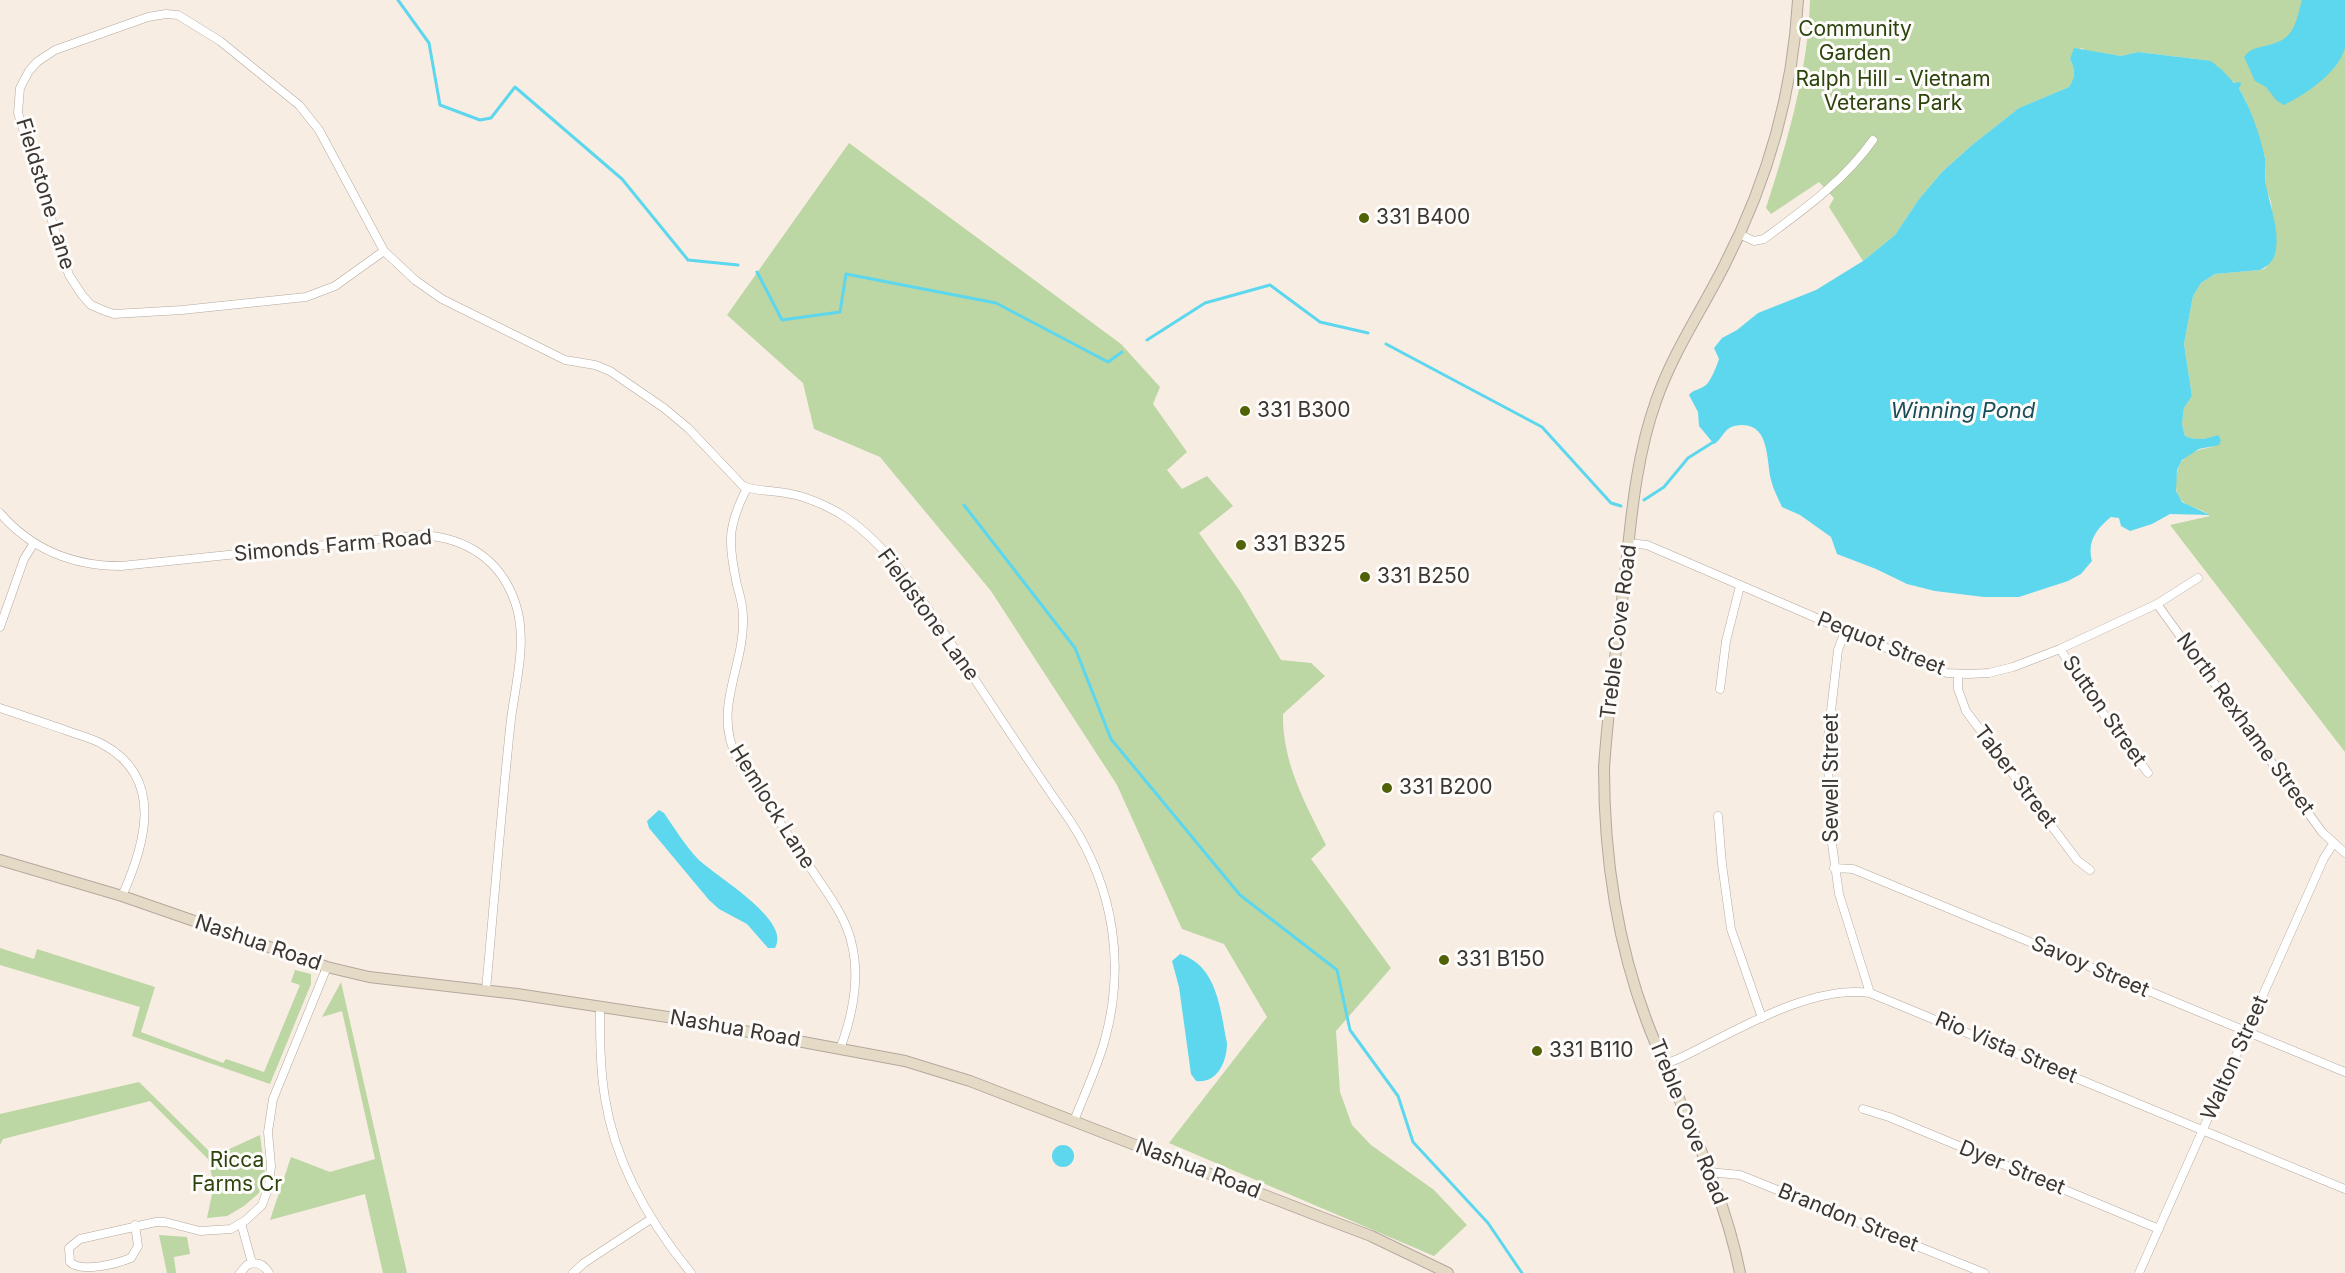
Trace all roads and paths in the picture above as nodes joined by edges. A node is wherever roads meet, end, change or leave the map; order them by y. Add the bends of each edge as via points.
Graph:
1 (1798, 0) edge
2 (1873, 140) dead end
3 (1739, 234) junction
4 (384, 250) junction
5 (747, 488) junction
6 (0, 513) edge
7 (34, 543) junction
8 (1629, 543) junction
9 (2198, 578) dead end
10 (1740, 585) junction
11 (2157, 604) junction
12 (0, 627) edge
13 (1845, 631) junction
14 (2060, 649) junction
15 (1958, 674) junction
16 (1720, 689) dead end
17 (0, 708) edge
18 (2148, 773) dead end
19 (1718, 816) dead end
20 (2333, 844) junction
21 (2345, 853) edge
22 (0, 861) edge
23 (1834, 868) junction
24 (2090, 870) dead end
25 (122, 896) junction
26 (327, 967) junction
27 (486, 990) junction
28 (1870, 993) junction
29 (600, 1006) junction
30 (1762, 1018) junction
31 (2246, 1031) junction
32 (840, 1049) junction
33 (1664, 1064) junction
34 (2345, 1072) edge
35 (1863, 1109) dead end
36 (1074, 1121) junction
37 (2203, 1130) junction
38 (1709, 1172) junction
39 (2345, 1189) edge
40 (651, 1219) junction
41 (242, 1223) junction
42 (135, 1226) junction
43 (2159, 1229) junction
44 (252, 1263) junction
45 (240, 1273) edge
46 (269, 1273) edge
47 (573, 1273) edge
48 (691, 1273) edge
49 (1448, 1273) edge
50 (1740, 1273) edge
51 (1984, 1273) edge
52 (2139, 1273) edge

1 - 3 main road, Treble Cove Road via 1782,112 1766,170
2 - 3 street via 1829,189 1764,239 1754,241
3 - 8 main road, Treble Cove Road via 1674,357 1656,401 1640,456
4 - 4 street, Fieldstone Lane via 319,130 299,105 220,41 178,15 148,17 55,50 28,71 20,88 18,113 69,274 91,305 114,314 306,297 335,286
4 - 5 street, Fieldstone Lane via 415,280 450,304 565,360 610,371 688,428
5 - 32 street, Hemlock Lane via 730,537 744,618 727,727 738,760 831,898 849,935 855,978 848,1027
5 - 36 street, Fieldstone Lane via 793,494 832,510 889,557 1089,852 1111,915 1114,989 1104,1045
6 - 7 street, Simonds Farm Road
7 - 12 street via 24,559
7 - 27 street, Simonds Farm Road via 80,563 122,566 422,535 459,541 489,561 515,601 520,643
8 - 10 street, Pequot Street via 1647,545
8 - 33 main road, Treble Cove Road via 1605,748 1605,819 1620,934
9 - 11 street, Pequot Street
10 - 13 street, Pequot Street
10 - 16 street
11 - 14 street, Pequot Street
11 - 20 street, North Rexhame Street
13 - 15 street, Pequot Street via 1928,666
13 - 23 street, Sewell Street via 1838,650 1828,737 1827,799
14 - 15 street, Pequot Street via 2000,670
14 - 18 street, Sutton Street
15 - 24 street, Taber Street via 1958,689 1966,711 2077,860
17 - 25 street via 100,742 119,755 134,773 145,801 145,824
19 - 30 street via 1731,929
20 - 21 street, North Rexhame Street
20 - 31 street, Walton Street
22 - 25 main road, Nashua Road
23 - 28 street, Sewell Street
23 - 31 street, Savoy Street via 1853,869
25 - 26 main road, Nashua Road
26 - 27 main road, Nashua Road via 369,977
26 - 41 street via 273,1099 268,1132 272,1166 269,1186 262,1205
27 - 29 main road, Nashua Road
28 - 30 street, Rio Vista Street via 1831,994
28 - 37 street, Rio Vista Street
29 - 32 main road, Nashua Road
29 - 40 street via 605,1101 618,1147
30 - 33 street, Rio Vista Street
31 - 34 street, Savoy Street
31 - 37 street, Walton Street
32 - 36 main road, Nashua Road via 938,1070
33 - 38 main road, Treble Cove Road
35 - 43 street, Dyer Street
36 - 49 main road, Nashua Road via 1363,1233
37 - 39 street, Rio Vista Street
37 - 43 street, Walton Street
38 - 50 main road, Treble Cove Road via 1726,1216
38 - 51 street, Brandon Street via 1740,1175
40 - 47 street
40 - 48 street
41 - 42 street via 219,1231 200,1231 165,1222
41 - 44 street
42 - 42 street via 138,1246 131,1258 87,1269 70,1262 69,1248 76,1240
43 - 52 street, Walton Street
44 - 45 street
44 - 46 street via 262,1264

